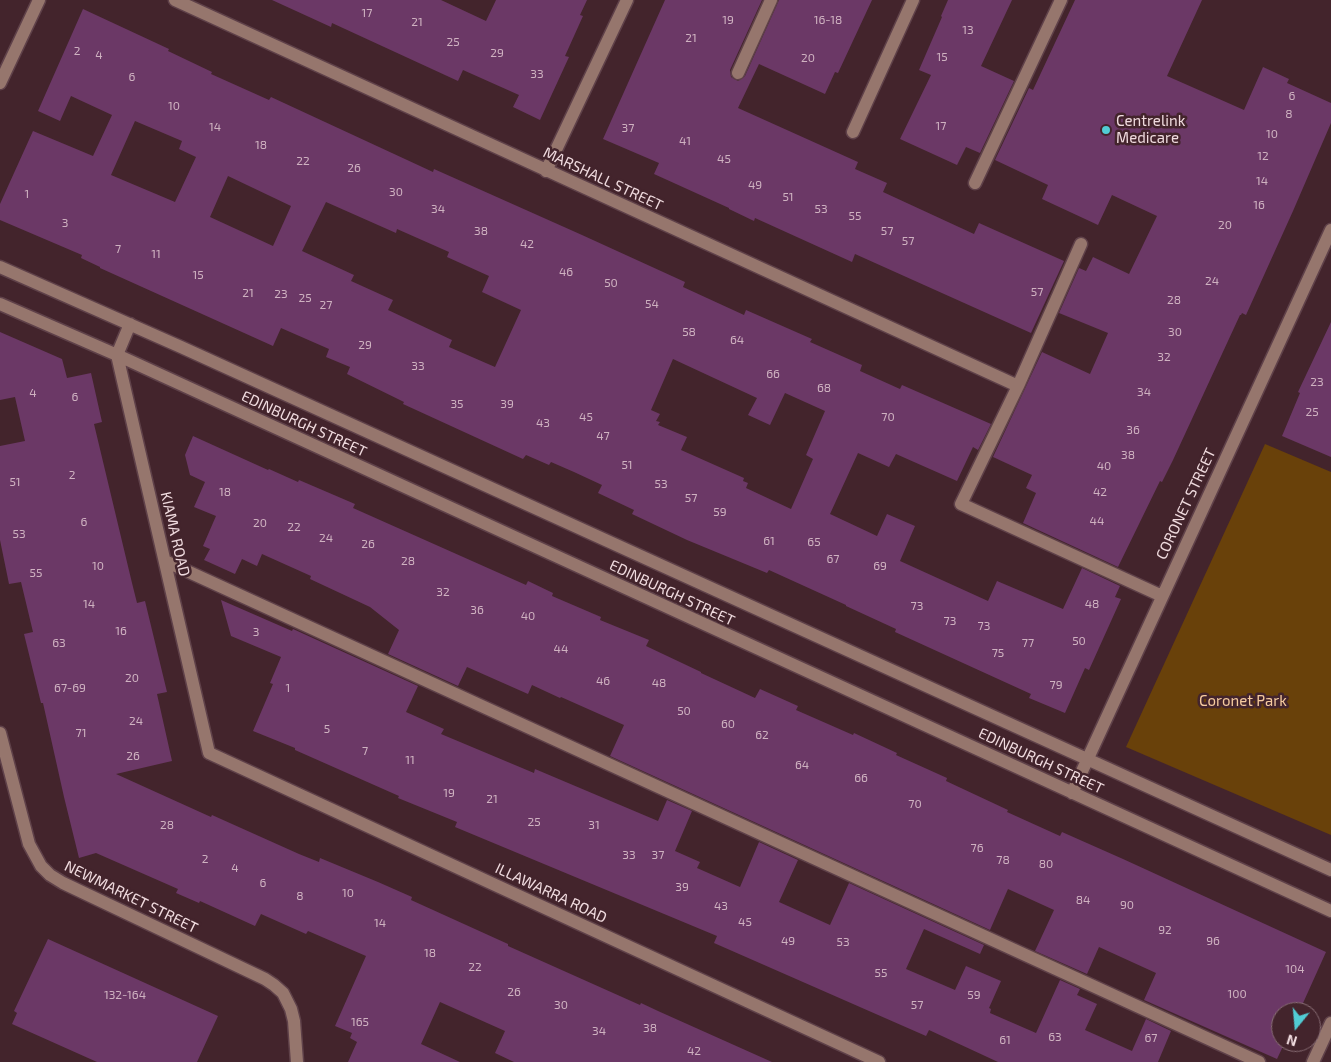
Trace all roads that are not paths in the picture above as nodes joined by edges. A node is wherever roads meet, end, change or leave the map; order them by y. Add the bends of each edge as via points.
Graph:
1 (39, 0) edge
2 (175, 0) edge
3 (627, 0) edge
4 (771, 0) edge
5 (913, 0) edge
6 (1061, 0) edge
7 (3, 70) edge
8 (738, 73) dead end
9 (0, 83) edge
10 (853, 132) dead end
11 (546, 171) junction
12 (975, 183) dead end
13 (1331, 230) edge
14 (1081, 244) dead end
15 (0, 267) edge
16 (0, 304) edge
17 (130, 324) junction
18 (117, 355) junction
19 (1018, 386) junction
20 (165, 561) junction
21 (1162, 596) junction
22 (0, 733) edge
23 (209, 753) joint
24 (1088, 759) junction
25 (1072, 793) junction
26 (1331, 870) edge
27 (1331, 911) edge
28 (1331, 1023) edge
29 (299, 1062) edge
30 (880, 1062) edge
31 (1259, 1062) edge
32 (1313, 1062) edge

1 - 7 street
2 - 11 street, MARSHALL STREET
3 - 11 street
4 - 8 street
5 - 10 street
6 - 12 street
7 - 9 street
11 - 19 street, MARSHALL STREET
13 - 21 street, CORONET STREET
14 - 19 street
15 - 17 street, EDINBURGH STREET
16 - 18 street, EDINBURGH STREET
17 - 18 street
17 - 24 street, EDINBURGH STREET
18 - 20 street, KIAMA ROAD
18 - 25 street, EDINBURGH STREET
19 - 21 street via 960,504
20 - 23 street, KIAMA ROAD
20 - 31 street
21 - 24 street, CORONET STREET
22 - 29 street, NEWMARKET STREET via 29,844 41,866 63,883 274,985 283,993 291,1009
23 - 30 street, ILLAWARRA ROAD
24 - 25 street, CORONET STREET
24 - 26 street, EDINBURGH STREET
25 - 27 street, EDINBURGH STREET
28 - 32 street

